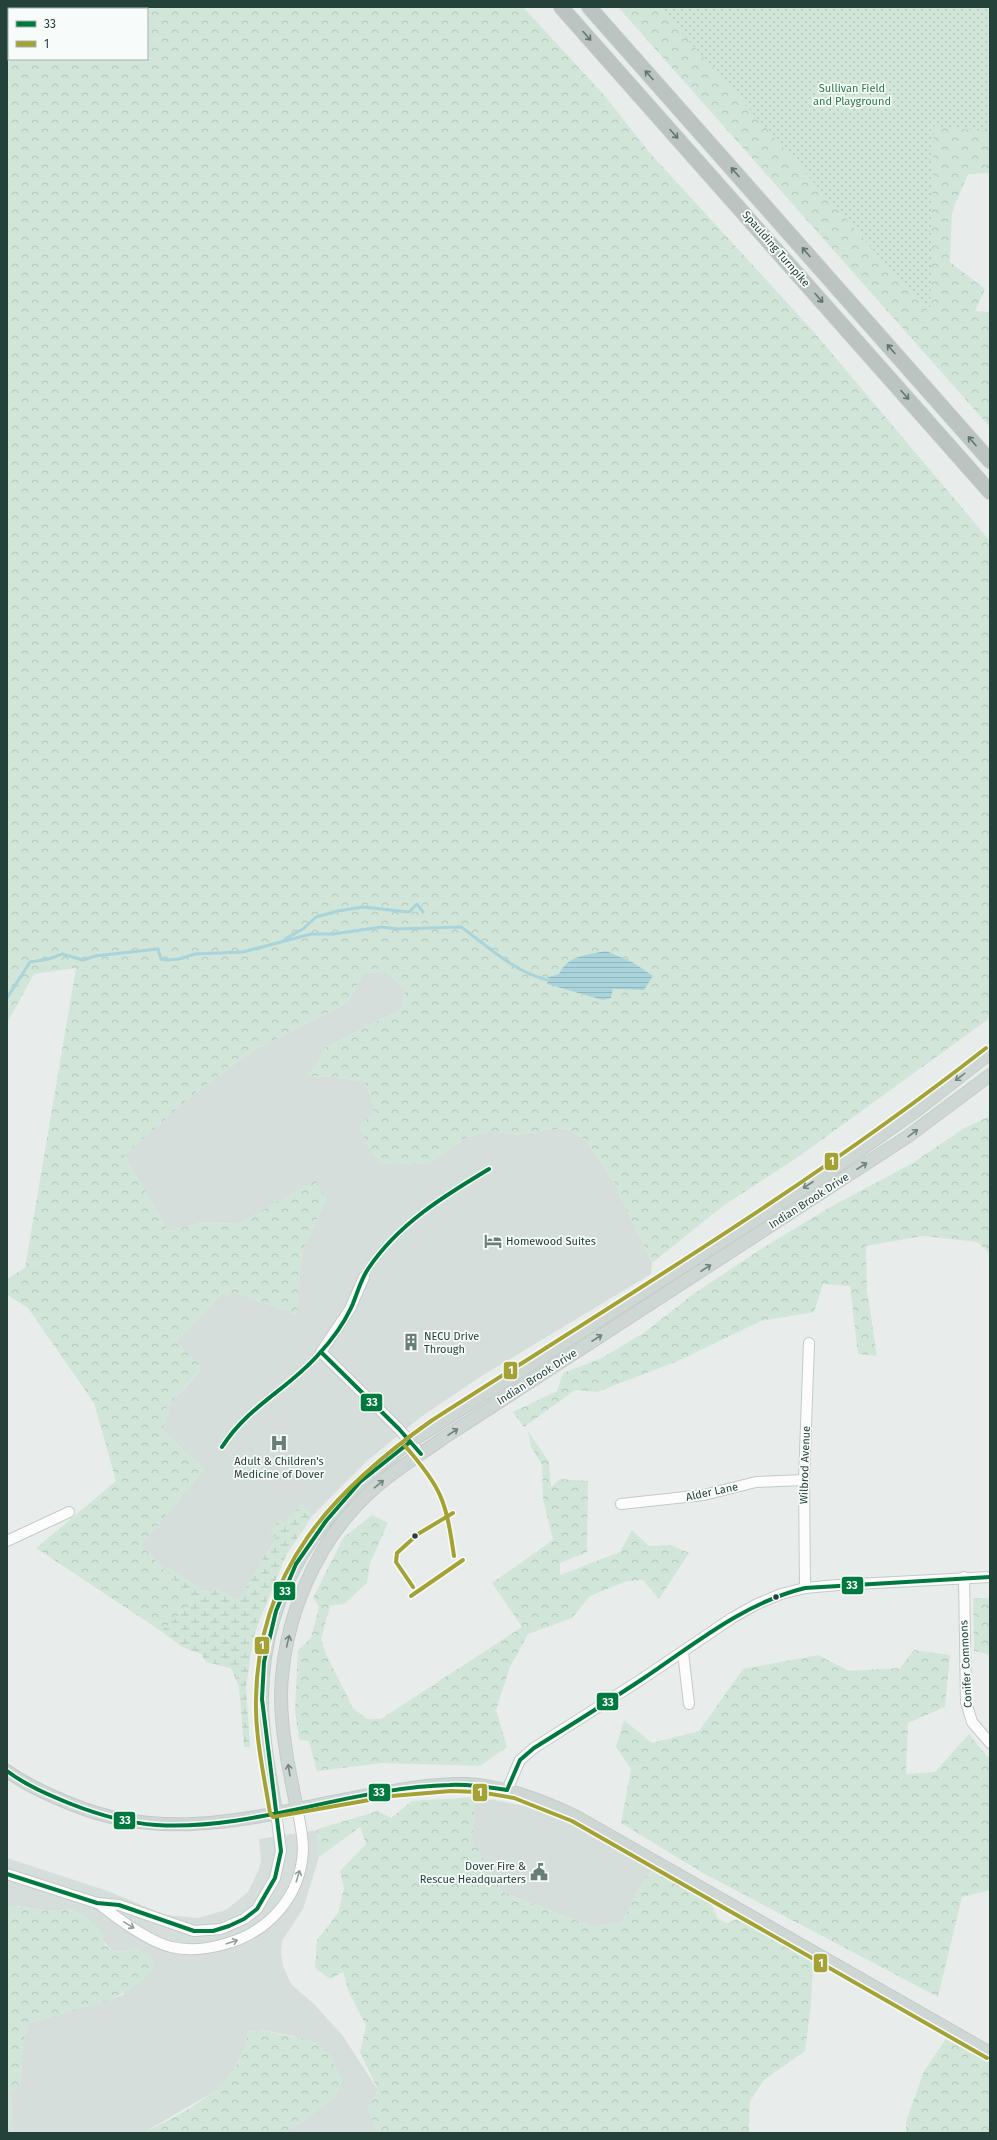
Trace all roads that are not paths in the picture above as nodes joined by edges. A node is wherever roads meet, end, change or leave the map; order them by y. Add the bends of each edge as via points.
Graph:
1 (562, 7) edge
2 (589, 7) edge
3 (990, 461) edge
4 (990, 492) edge
5 (990, 1053) edge
6 (990, 1075) edge
7 (364, 1277) dead end
8 (809, 1343) dead end
9 (410, 1442) junction
10 (421, 1454) junction
11 (804, 1480) junction
12 (621, 1504) dead end
13 (69, 1512) dead end
14 (7, 1541) edge
15 (990, 1577) edge
16 (964, 1578) junction
17 (806, 1588) junction
18 (683, 1652) junction
19 (689, 1704) dead end
20 (990, 1743) edge
21 (7, 1771) edge
22 (508, 1790) junction
23 (297, 1808) junction
24 (276, 1812) junction
25 (7, 1874) edge
26 (97, 1903) junction
27 (990, 2053) edge

1 -> 4 highway, Spaulding Turnpike
3 -> 2 highway, Spaulding Turnpike
5 -> 9 main road, Indian Brook Drive via 917,1110 843,1162
10 -> 6 main road, Indian Brook Drive via 907,1137
7 - 9 street via 350,1309 321,1352
8 - 11 street, Wilbrod Avenue
9 - 10 street
9 - 24 main road, Indian Brook Drive via 372,1471 336,1507 296,1564 282,1595 272,1626 262,1680 263,1718
23 -> 10 main road, Indian Brook Drive via 286,1747 281,1694 284,1661 295,1612 315,1565 344,1520 374,1488
11 - 12 street, Alder Lane via 756,1482 697,1496
11 - 17 street, Wilbrod Avenue
13 - 14 street
15 - 16 street
16 - 17 street
16 - 20 street, Conifer Commons via 966,1702 972,1722
17 - 18 street via 781,1594 757,1604
18 - 19 street
18 - 22 street via 525,1754 515,1768
21 - 24 main road via 77,1807 140,1824 209,1824
22 - 23 main road via 467,1784 441,1785 409,1788
22 - 27 main road via 575,1816
23 - 24 main road
26 -> 23 street via 129,1925 171,1947 193,1949 243,1938 272,1919 292,1891 300,1869 303,1849
24 - 26 street via 281,1851 275,1878 257,1909 237,1923 212,1931 194,1931 119,1905
25 - 26 street

